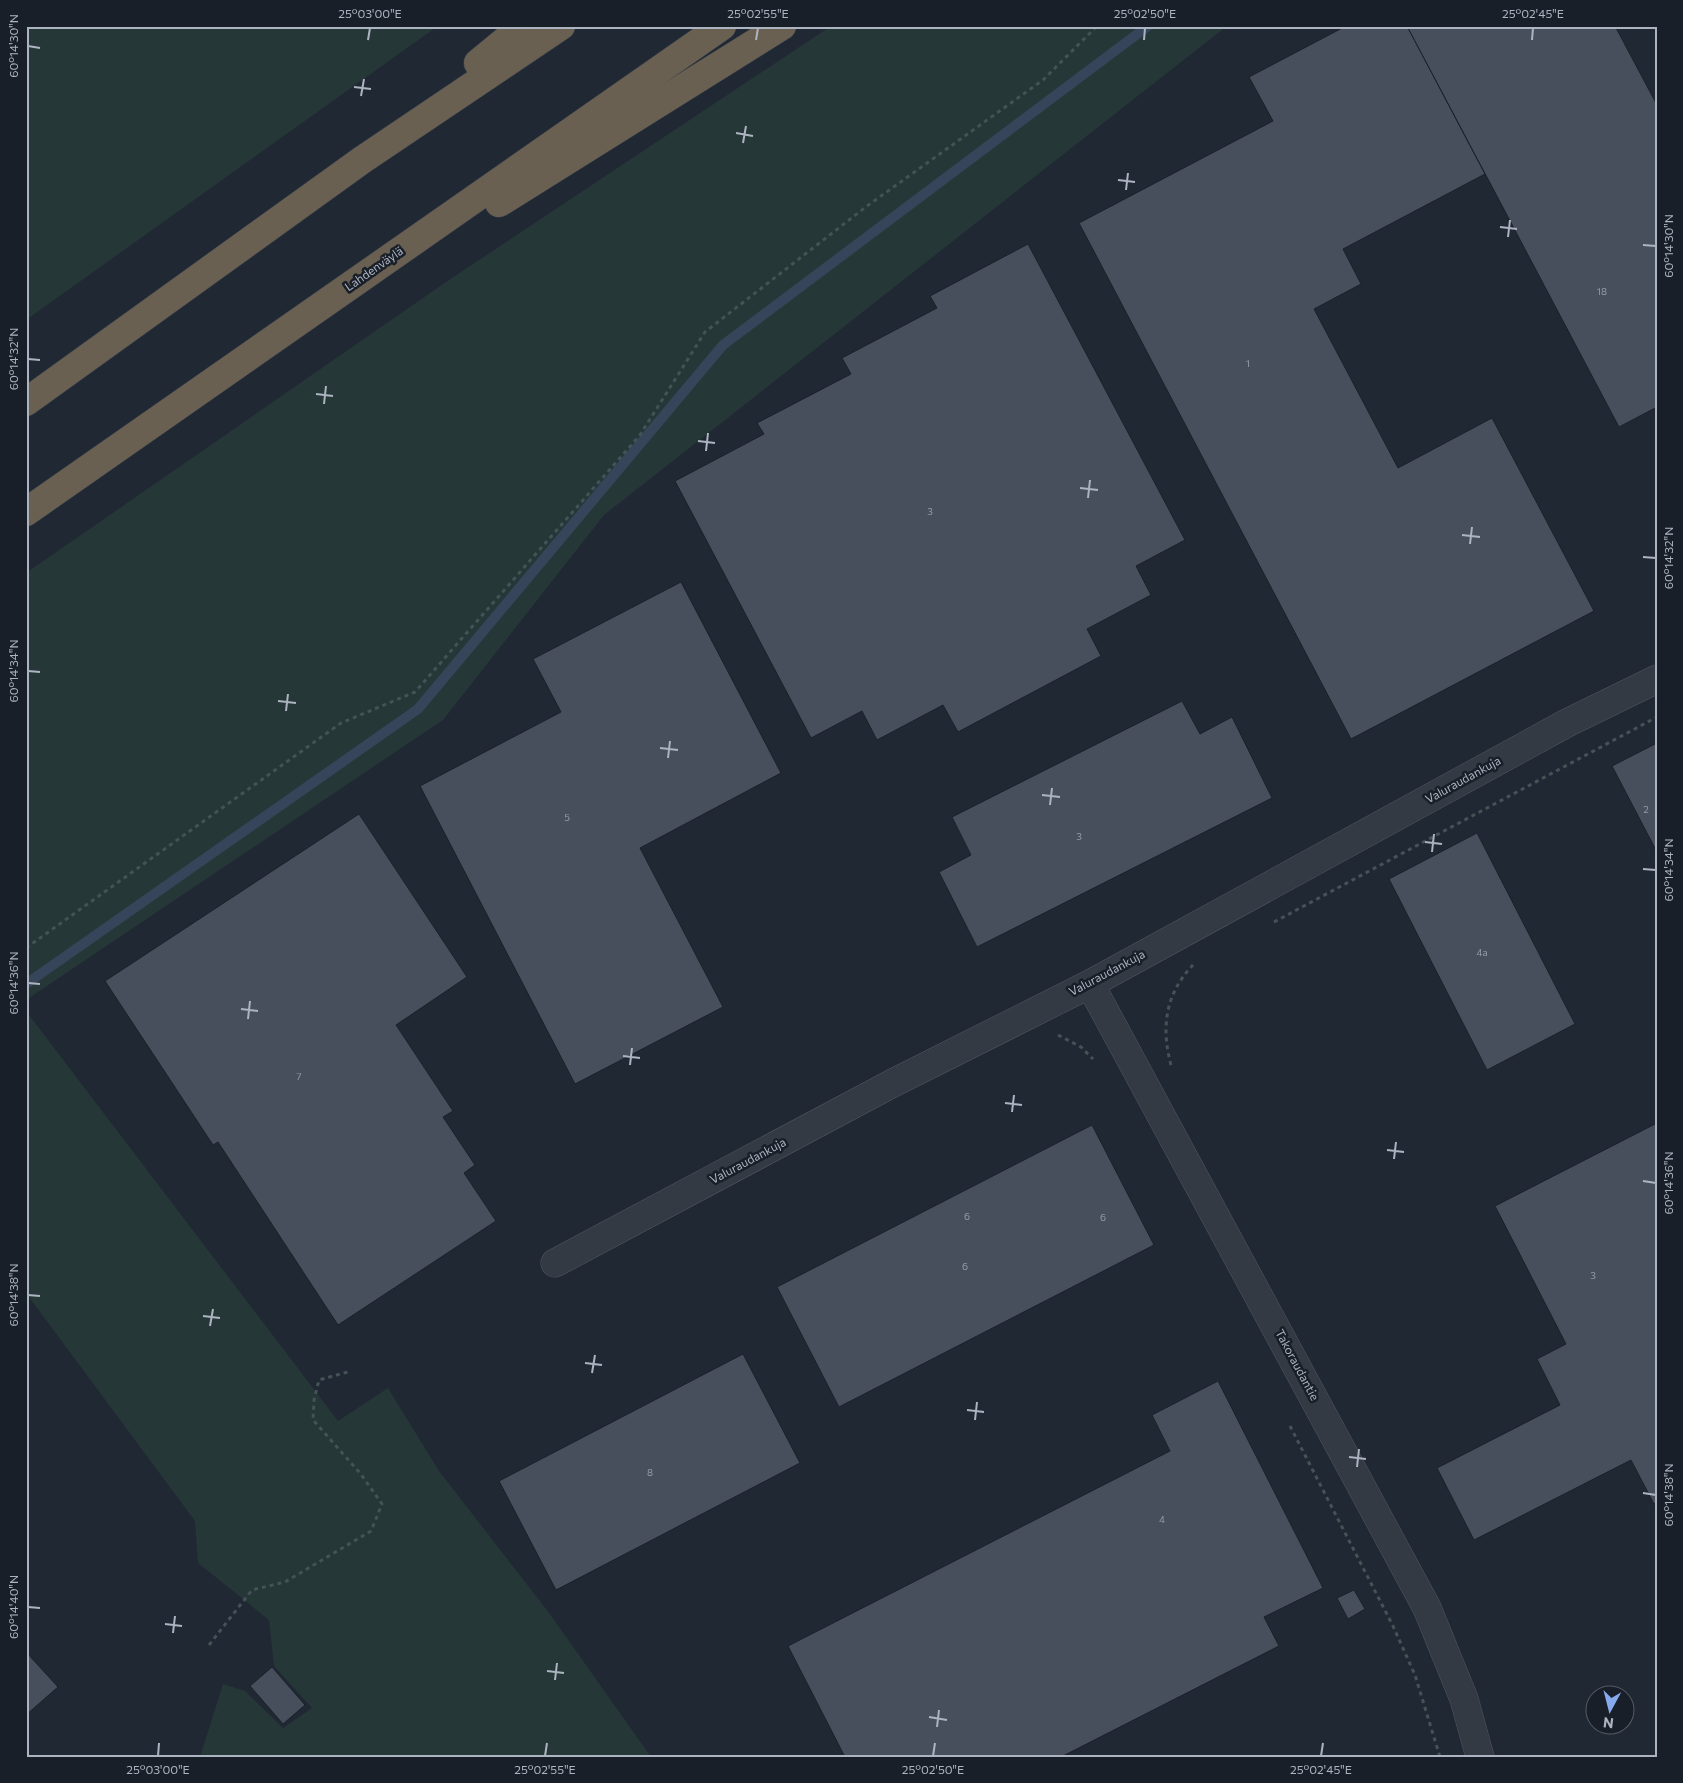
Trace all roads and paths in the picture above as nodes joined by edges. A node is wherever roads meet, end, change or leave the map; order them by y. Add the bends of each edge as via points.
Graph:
1 (523, 26) edge
2 (561, 26) edge
3 (722, 26) edge
4 (782, 26) edge
5 (1097, 26) edge
6 (362, 160) junction
7 (205, 387) junction
8 (26, 402) edge
9 (26, 512) edge
10 (1657, 680) edge
11 (1657, 717) edge
12 (1270, 924) dead end
13 (26, 948) edge
14 (1201, 961) dead end
15 (1090, 984) junction
16 (1052, 1033) dead end
17 (1097, 1066) dead end
18 (1173, 1070) dead end
19 (555, 1264) dead end
20 (351, 1371) dead end
21 (1289, 1424) dead end
22 (209, 1645) dead end
23 (1440, 1757) edge
24 (1480, 1757) edge

1 - 6 highway
2 - 6 highway
3 - 7 highway, Lahdenväylä
4 - 7 highway
5 - 13 path via 1043,80 867,206 705,332 640,435 415,692 341,723
6 - 8 highway
7 - 9 highway, Lahdenväylä
10 - 15 street, Valuraudankuja via 1567,723
11 - 12 path
14 - 18 path via 1180,980 1171,998 1165,1042
15 - 19 street, Valuraudankuja via 893,1083
15 - 24 street, Takoraudantie via 1427,1608 1464,1699
16 - 17 path via 1082,1047
20 - 22 path via 319,1380 313,1420 360,1473 382,1504 371,1531 285,1582 252,1590
21 - 23 path via 1393,1626 1415,1675

